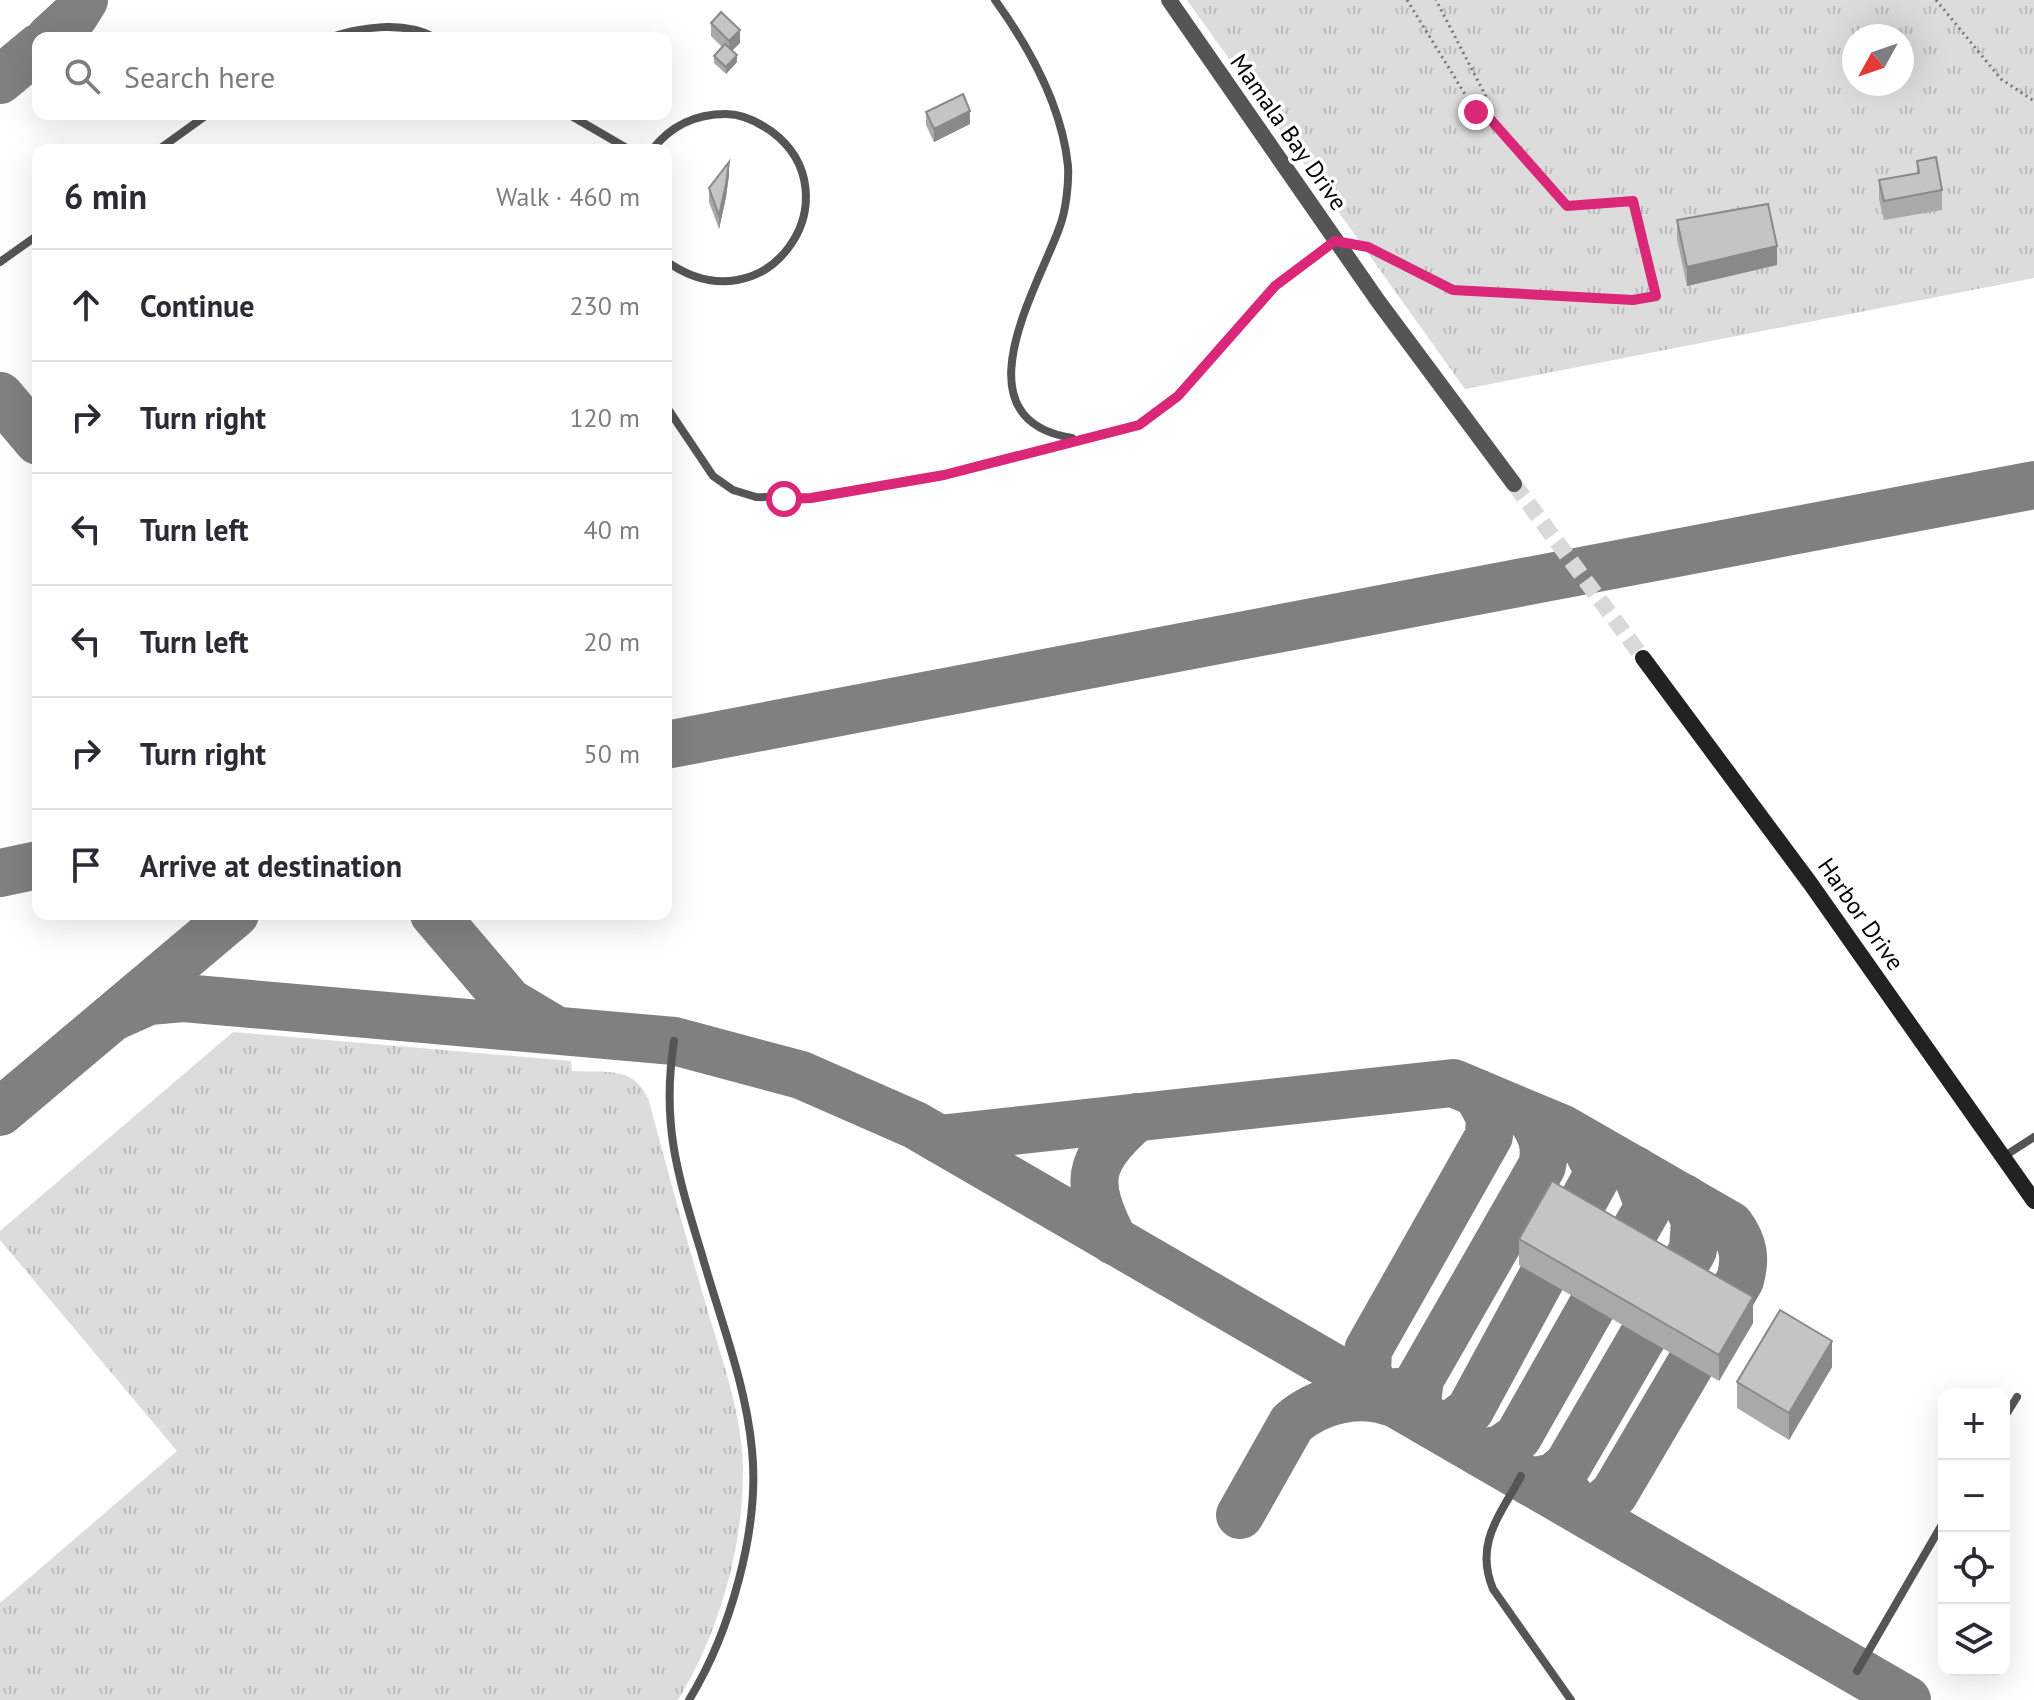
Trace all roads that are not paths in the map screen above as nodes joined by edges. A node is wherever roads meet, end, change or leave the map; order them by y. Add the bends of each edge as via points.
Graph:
1 (995, 0) edge
2 (1169, 0) edge
3 (354, 32) edge
4 (415, 32) edge
5 (200, 120) edge
6 (578, 120) edge
7 (166, 144) edge
8 (620, 144) edge
9 (656, 144) edge
10 (1633, 201) road end
11 (32, 239) edge
12 (1335, 241) junction
13 (0, 262) edge
14 (672, 266) edge
15 (672, 415) edge
16 (1076, 439) junction
17 (1514, 484) tunnel mouth
18 (1643, 658) tunnel mouth
19 (674, 1041) dead end
20 (2034, 1137) edge
21 (2002, 1158) junction
22 (2034, 1201) edge
23 (2017, 1397) dead end
24 (2010, 1408) edge
25 (1521, 1476) dead end
26 (1938, 1531) edge
27 (1857, 1671) dead end
28 (689, 1700) edge
29 (1571, 1700) edge

1 - 16 lane via 1034,64 1055,113 1068,167 1062,223 1016,330 1012,377 1032,423 1045,432
2 - 12 street, Mamala Bay Drive
3 - 4 lane via 376,27
5 - 7 lane
6 - 8 lane
9 - 14 lane via 683,122 708,114 734,114 781,138 805,185 805,211 797,236 781,258 760,273 735,282 709,282
10 - 12 lane via 1656,296 1633,300 1453,290 1368,247
11 - 13 lane
12 - 16 lane via 1275,286 1216,356 1158,411 1139,425
12 - 17 street, Mamala Bay Drive
15 - 16 lane via 713,476 756,497 811,498 944,475
18 - 21 street, Harbor Drive via 1810,883
19 - 28 lane via 667,1086 674,1156 735,1370 752,1451 749,1519 738,1577 721,1636
20 - 21 lane
21 - 22 street, Harbor Drive
23 - 24 lane
25 - 29 lane via 1485,1544 1487,1574
26 - 27 lane

